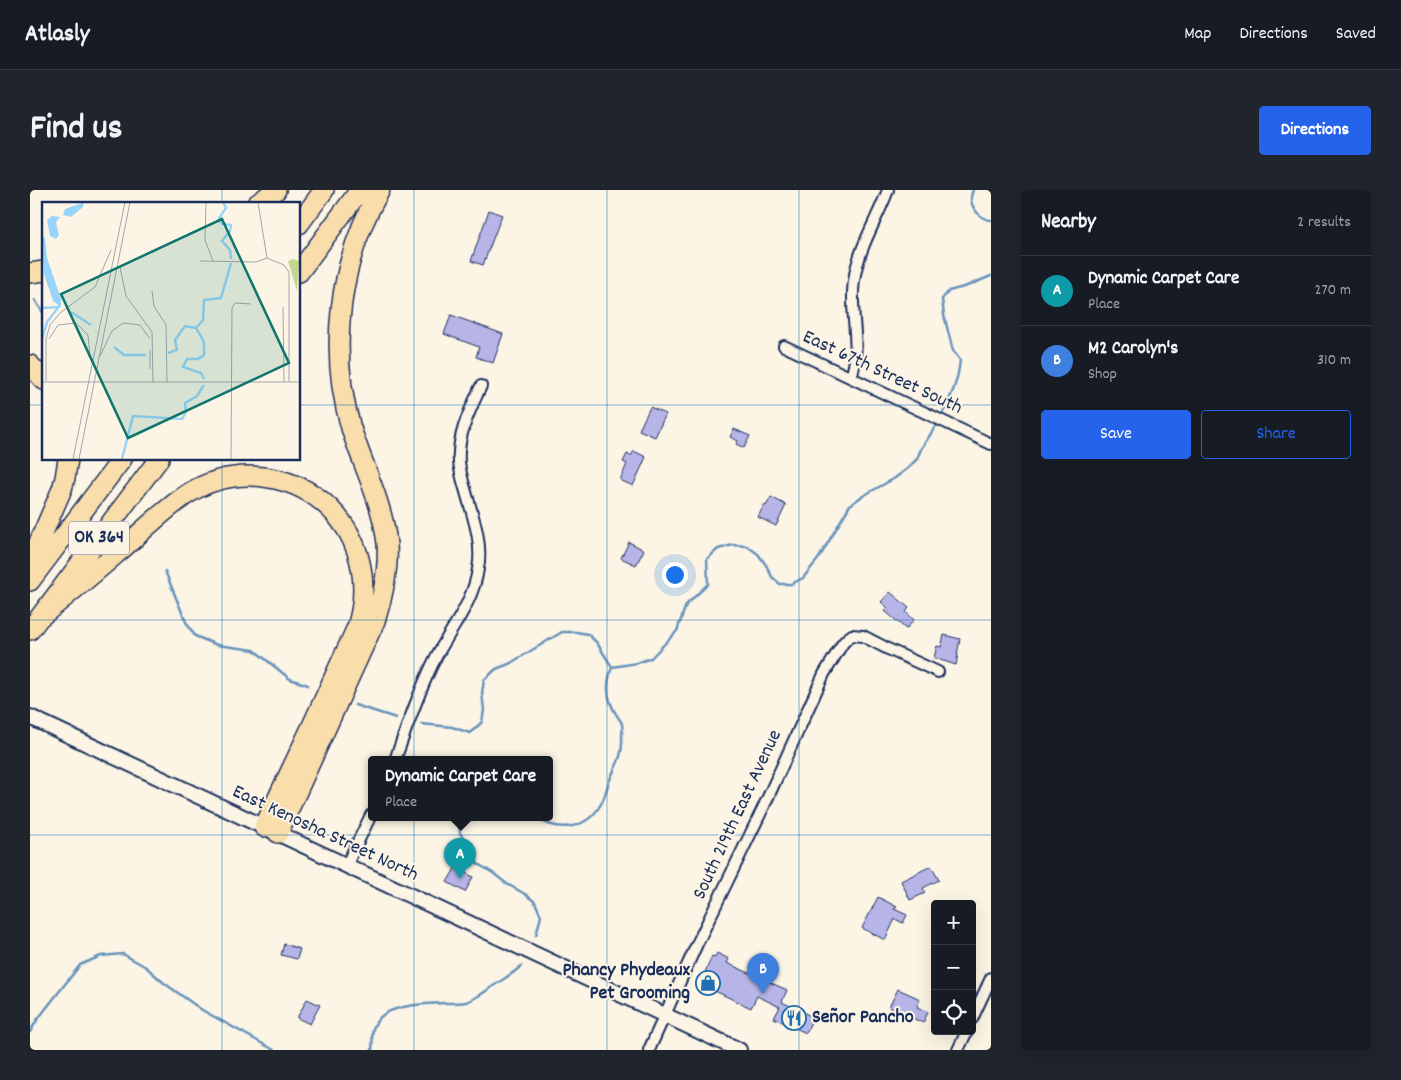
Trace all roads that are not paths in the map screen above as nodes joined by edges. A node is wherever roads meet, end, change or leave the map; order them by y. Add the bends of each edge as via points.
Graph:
1 (276, 190) edge
2 (324, 190) edge
3 (360, 190) edge
4 (380, 190) edge
5 (884, 191) edge
6 (260, 202) edge
7 (300, 223) edge
8 (300, 271) edge
9 (784, 346) dead end
10 (30, 365) edge
11 (851, 377) junction
12 (42, 378) edge
13 (482, 386) dead end
14 (991, 444) edge
15 (68, 460) edge
16 (121, 460) edge
17 (157, 460) edge
18 (30, 562) edge
19 (30, 581) edge
20 (35, 624) edge
21 (938, 672) dead end
22 (30, 717) edge
23 (397, 756) edge
24 (368, 821) edge
25 (271, 830) junction
26 (346, 866) junction
27 (991, 978) edge
28 (976, 1010) edge
29 (664, 1015) junction
30 (965, 1035) edge
31 (648, 1050) edge
32 (739, 1050) edge
33 (958, 1050) edge

1 - 6 highway
2 - 7 highway
3 - 8 highway
4 - 25 highway via 365,218 347,272 340,312 339,350 342,386 351,427 384,525 387,542 385,586 374,622
5 - 11 street via 854,281 852,312 856,360
9 - 11 street, East 67th Street South
10 - 12 highway
11 - 14 street, East 67th Street South
13 - 23 street via 465,423 459,462 480,546 478,571 465,607 424,683
15 - 18 highway via 62,489
16 - 19 highway, OK 364
17 - 20 highway, OK 364
20 - 25 highway via 187,494 207,484 231,477 267,477 298,486 324,503 344,525 358,553 363,604 357,627 295,763
21 - 29 street, South 219th East Avenue via 863,636 852,636 843,643 824,674
22 - 25 main road, East Kenosha Street North
24 - 26 street
25 - 26 main road, East Kenosha Street North
26 - 29 main road, East Kenosha Street North
27 - 28 street
29 - 31 street, South 219th East Avenue
29 - 32 main road, East Kenosha Street North
30 - 33 street

